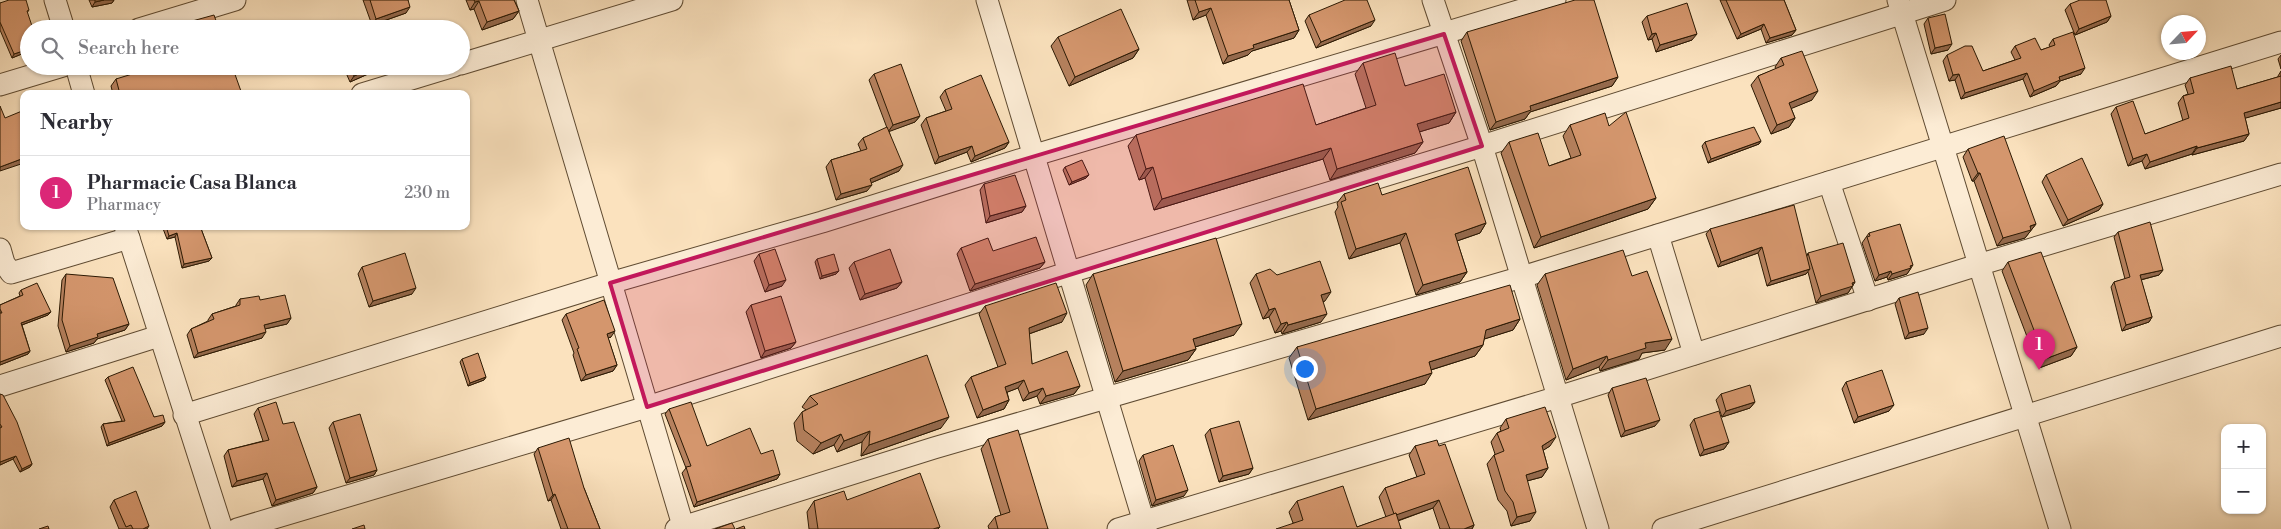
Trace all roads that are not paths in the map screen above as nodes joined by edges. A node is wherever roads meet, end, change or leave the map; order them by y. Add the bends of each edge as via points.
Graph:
1 (55, 0) edge
2 (235, 0) edge
3 (527, 0) edge
4 (672, 0) edge
5 (987, 0) edge
6 (1433, 0) edge
7 (1555, 0) edge
8 (1945, 0) edge
9 (1900, 6) edge
10 (61, 20) edge
11 (169, 20) edge
12 (1444, 34) junction
13 (539, 40) junction
14 (2281, 42) edge
15 (470, 61) edge
16 (33, 75) edge
17 (79, 75) edge
18 (424, 75) edge
19 (0, 85) edge
20 (83, 90) edge
21 (375, 90) edge
22 (1482, 146) junction
23 (1943, 147) junction
24 (1035, 156) junction
25 (2281, 174) edge
26 (1829, 182) junction
27 (127, 232) edge
28 (1658, 235) junction
29 (0, 249) edge
30 (1978, 265) junction
31 (1070, 272) junction
32 (1522, 277) junction
33 (610, 283) junction
34 (1868, 300) junction
35 (159, 336) junction
36 (2281, 336) edge
37 (1694, 354) junction
38 (0, 386) edge
39 (1558, 397) junction
40 (1106, 398) junction
41 (647, 407) junction
42 (184, 415) junction
43 (2025, 417) junction
44 (1144, 525) edge
45 (681, 528) edge
46 (222, 529) edge
47 (237, 529) edge
48 (1118, 529) edge
49 (1598, 529) edge
50 (1663, 529) edge
51 (2060, 529) edge

1 - 10 street
2 - 11 street
3 - 13 street
4 - 13 street
5 - 24 street
6 - 12 street
7 - 12 street
8 - 9 street
9 - 22 street
9 - 23 street
12 - 22 street
12 - 24 street
13 - 15 street
13 - 33 street
14 - 23 street
16 - 19 street
17 - 20 street
18 - 21 street
22 - 31 street
22 - 32 street
23 - 26 street
23 - 30 street
24 - 31 street
24 - 33 street
25 - 30 street
26 - 28 street
26 - 34 street
27 - 29 street via 10,273
27 - 35 street
28 - 32 street
28 - 37 street
30 - 34 street
30 - 43 street
31 - 40 street
31 - 41 street
32 - 39 street
32 - 40 street
33 - 41 street
33 - 42 street
34 - 37 street
35 - 38 street
35 - 42 street
36 - 43 street
37 - 39 street
39 - 44 street
39 - 49 street
40 - 44 street
40 - 45 street
41 - 45 street
41 - 47 street
42 - 46 street
43 - 50 street
43 - 51 street
44 - 48 street

